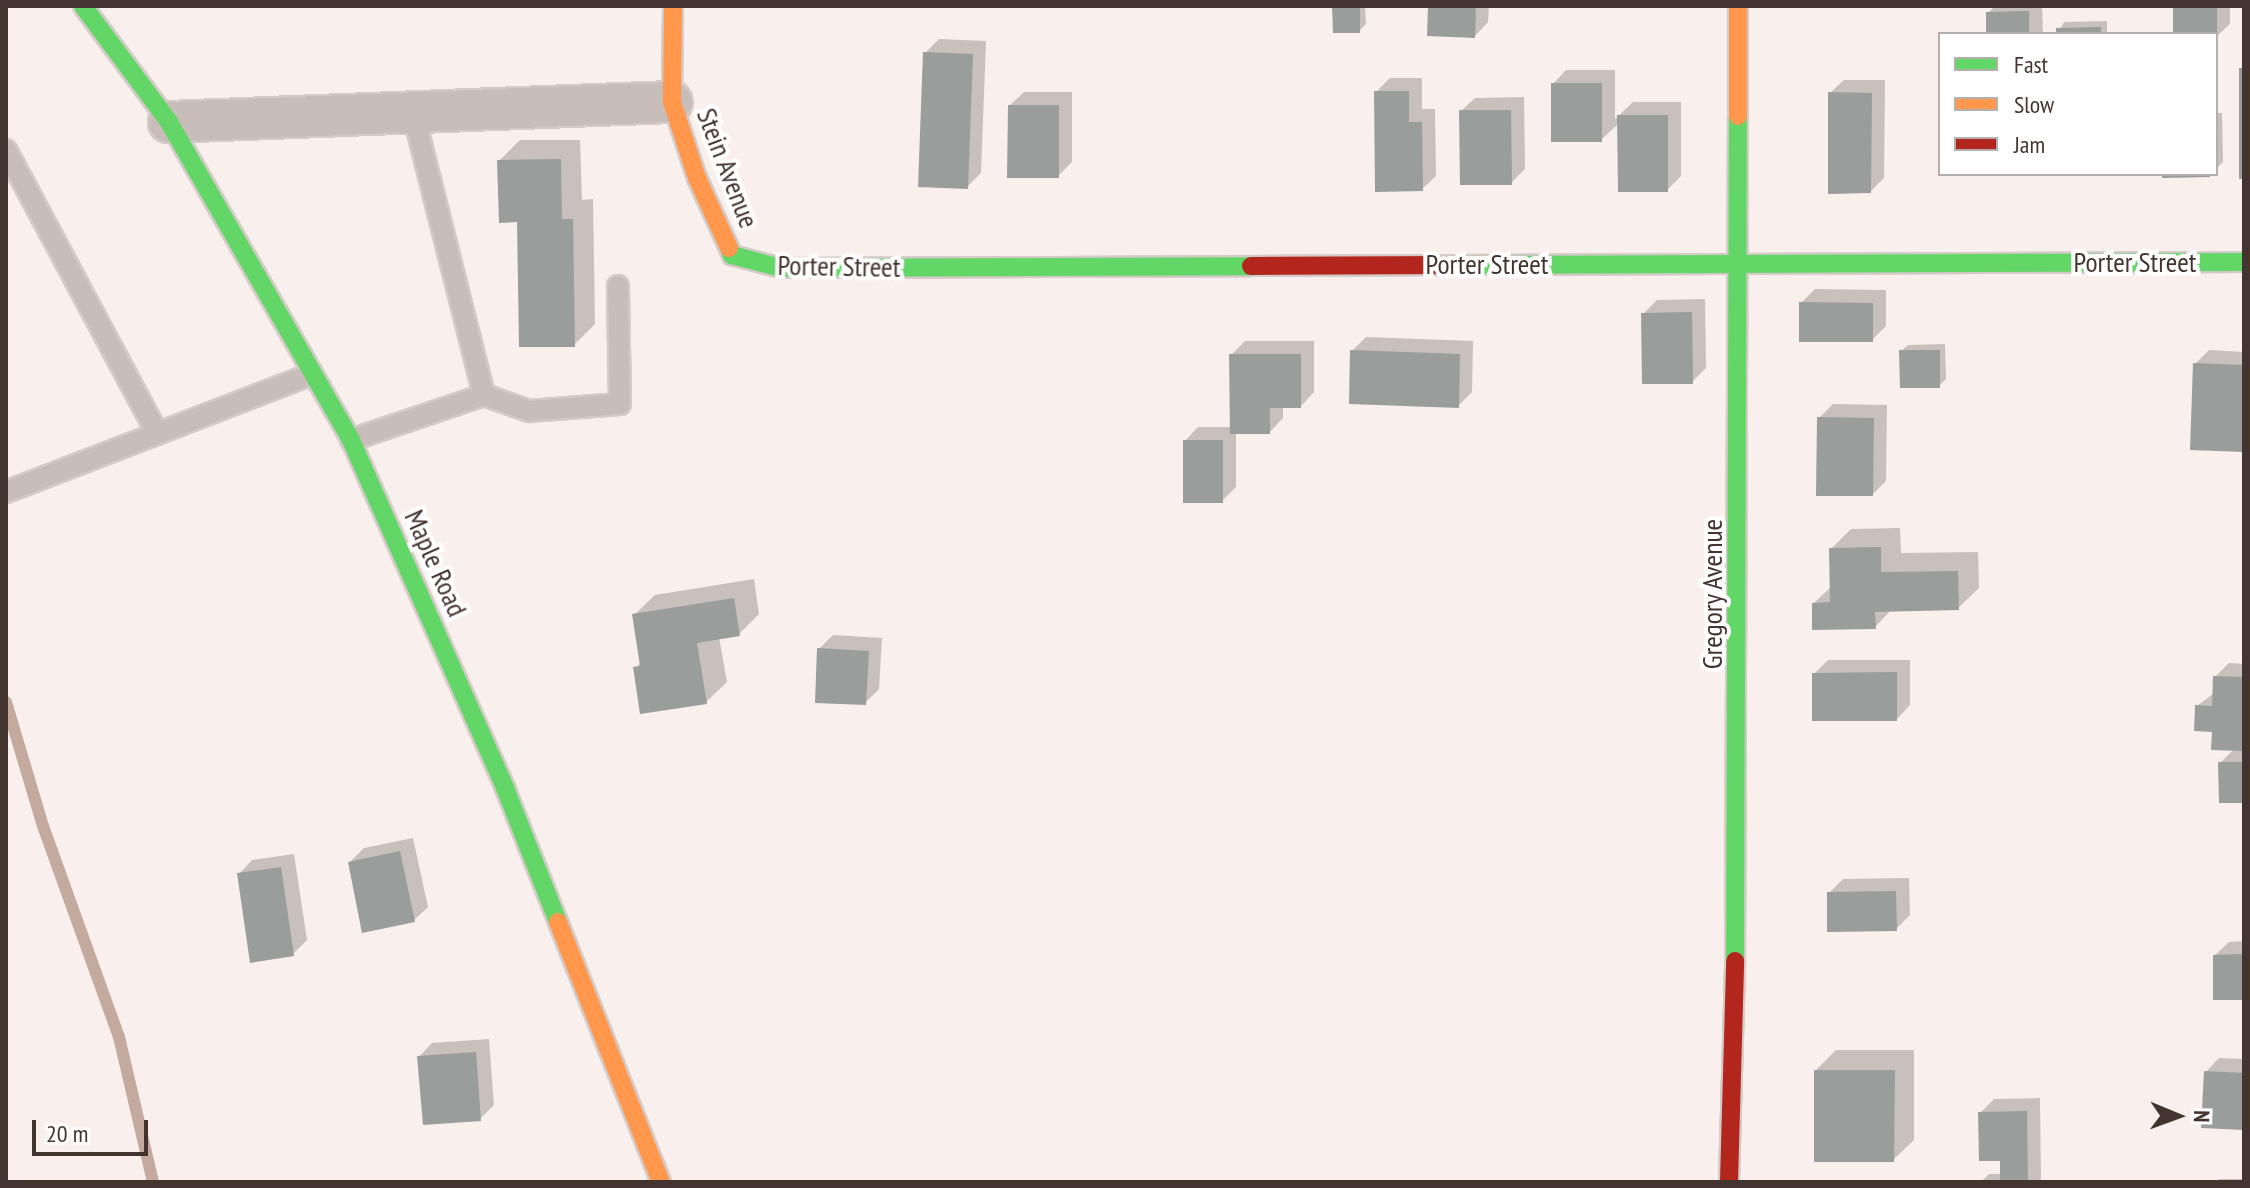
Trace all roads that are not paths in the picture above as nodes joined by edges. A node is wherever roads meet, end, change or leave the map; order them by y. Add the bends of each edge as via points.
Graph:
1 (83, 6) edge
2 (673, 6) edge
3 (1738, 6) edge
4 (672, 102) junction
5 (413, 112) junction
6 (169, 122) junction
7 (6, 150) edge
8 (732, 255) joint
9 (1741, 262) junction
10 (2244, 262) edge
11 (618, 286) dead end
12 (312, 374) junction
13 (484, 395) junction
14 (156, 431) junction
15 (351, 440) junction
16 (6, 492) edge
17 (661, 1182) edge
18 (1729, 1182) edge

1 - 6 street, Maple Road
2 - 4 street, Stein Avenue
3 - 9 street, Gregory Avenue
4 - 5 street
4 - 8 street, Stein Avenue via 697,178
5 - 6 street
5 - 13 lane
6 - 12 street, Maple Road
7 - 14 lane
8 - 9 street, Porter Street via 781,268
9 - 10 street, Porter Street
9 - 18 street, Gregory Avenue via 1738,864
11 - 13 lane via 620,404 529,411
12 - 14 lane
12 - 15 street, Maple Road
13 - 15 lane
14 - 16 lane
15 - 17 street, Maple Road via 505,788

